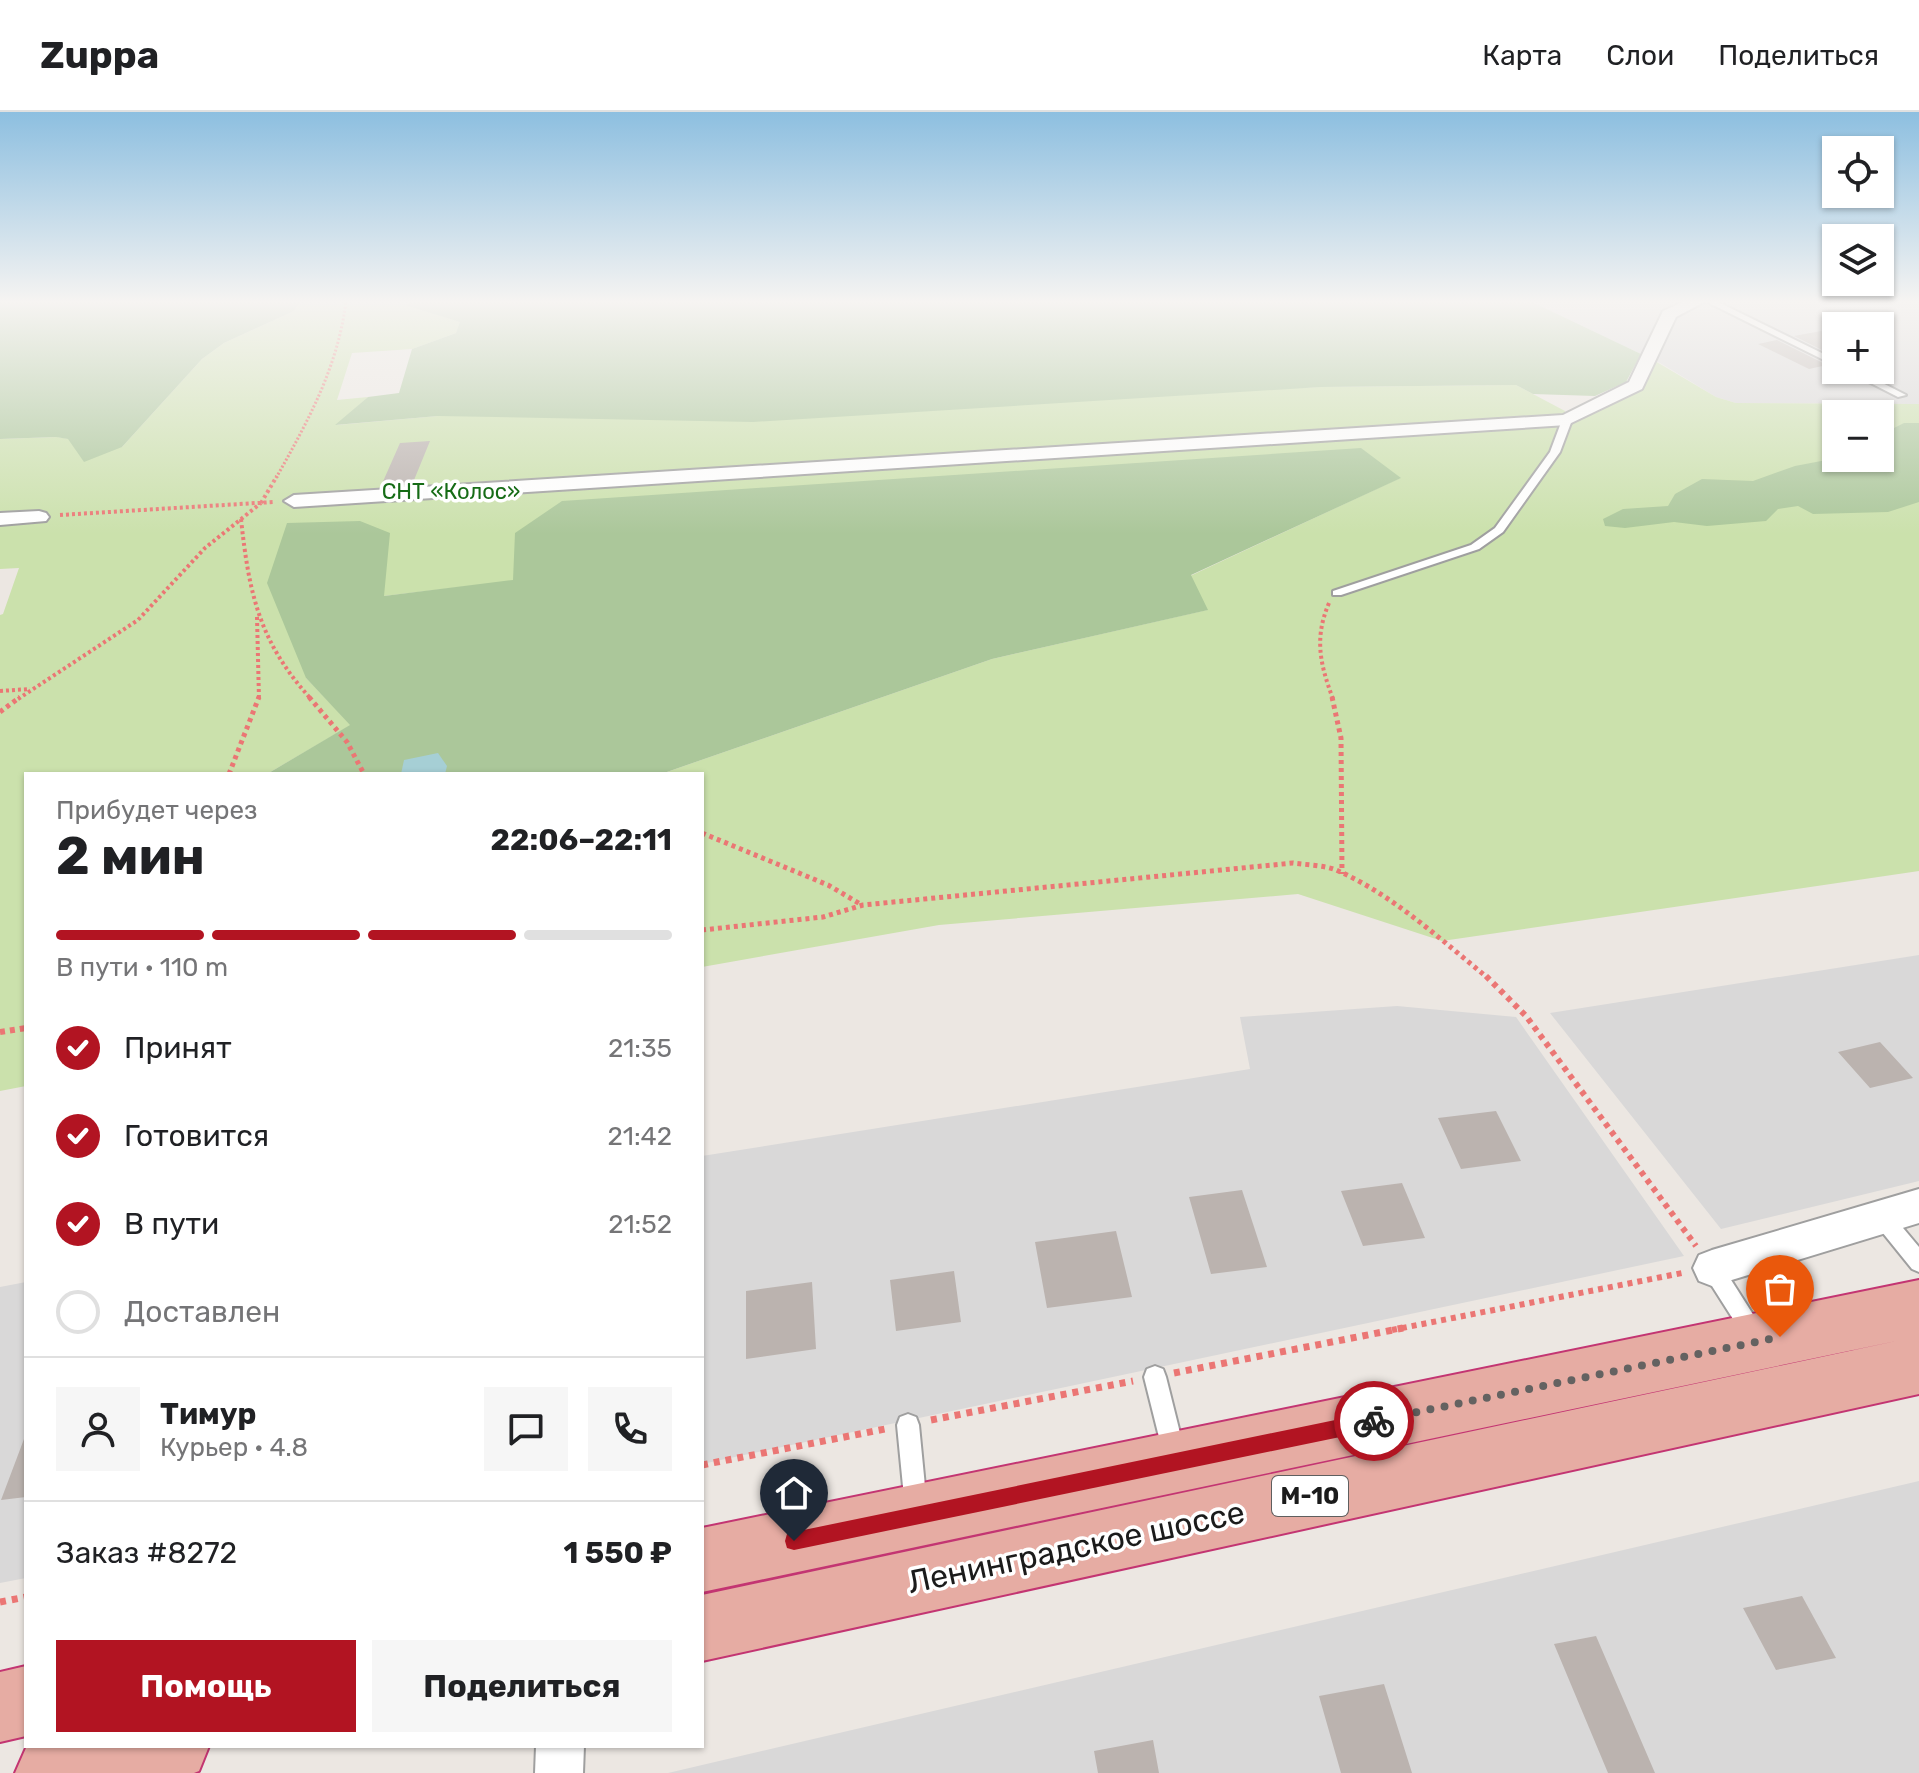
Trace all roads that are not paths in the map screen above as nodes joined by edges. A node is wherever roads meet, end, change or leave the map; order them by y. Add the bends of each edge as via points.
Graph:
1 (1639, 379) edge
2 (1879, 384) edge
3 (1901, 395) dead end
4 (1567, 420) junction
5 (288, 501) road end
6 (39, 517) road end
7 (0, 519) edge
8 (1337, 593) road end
9 (1919, 1206) edge
10 (1881, 1216) junction
11 (1919, 1262) edge
12 (1712, 1268) joint
13 (1919, 1308) edge
14 (1758, 1342) junction
15 (1919, 1365) edge
16 (1155, 1377) road end
17 (908, 1425) road end
18 (1176, 1462) junction
19 (917, 1515) junction
20 (704, 1560) edge
21 (704, 1628) edge
22 (24, 1701) edge
23 (0, 1707) edge
24 (165, 1748) edge
25 (560, 1748) edge
26 (51, 1773) edge
27 (559, 1773) edge

1 - 4 street via 1636,385
2 - 3 lane
4 - 5 street
4 - 8 lane via 1555,452 1499,530 1475,547
6 - 7 street
9 - 10 street
10 - 11 lane
10 - 12 street
12 - 14 lane
13 - 14 highway, М-10
14 - 18 highway, М-10
15 - 21 highway, Ленинградское шоссе / М-10
16 - 18 lane
17 - 19 lane
18 - 19 highway, М-10
19 - 20 highway, М-10
22 - 23 highway
24 - 26 highway
25 - 27 street

